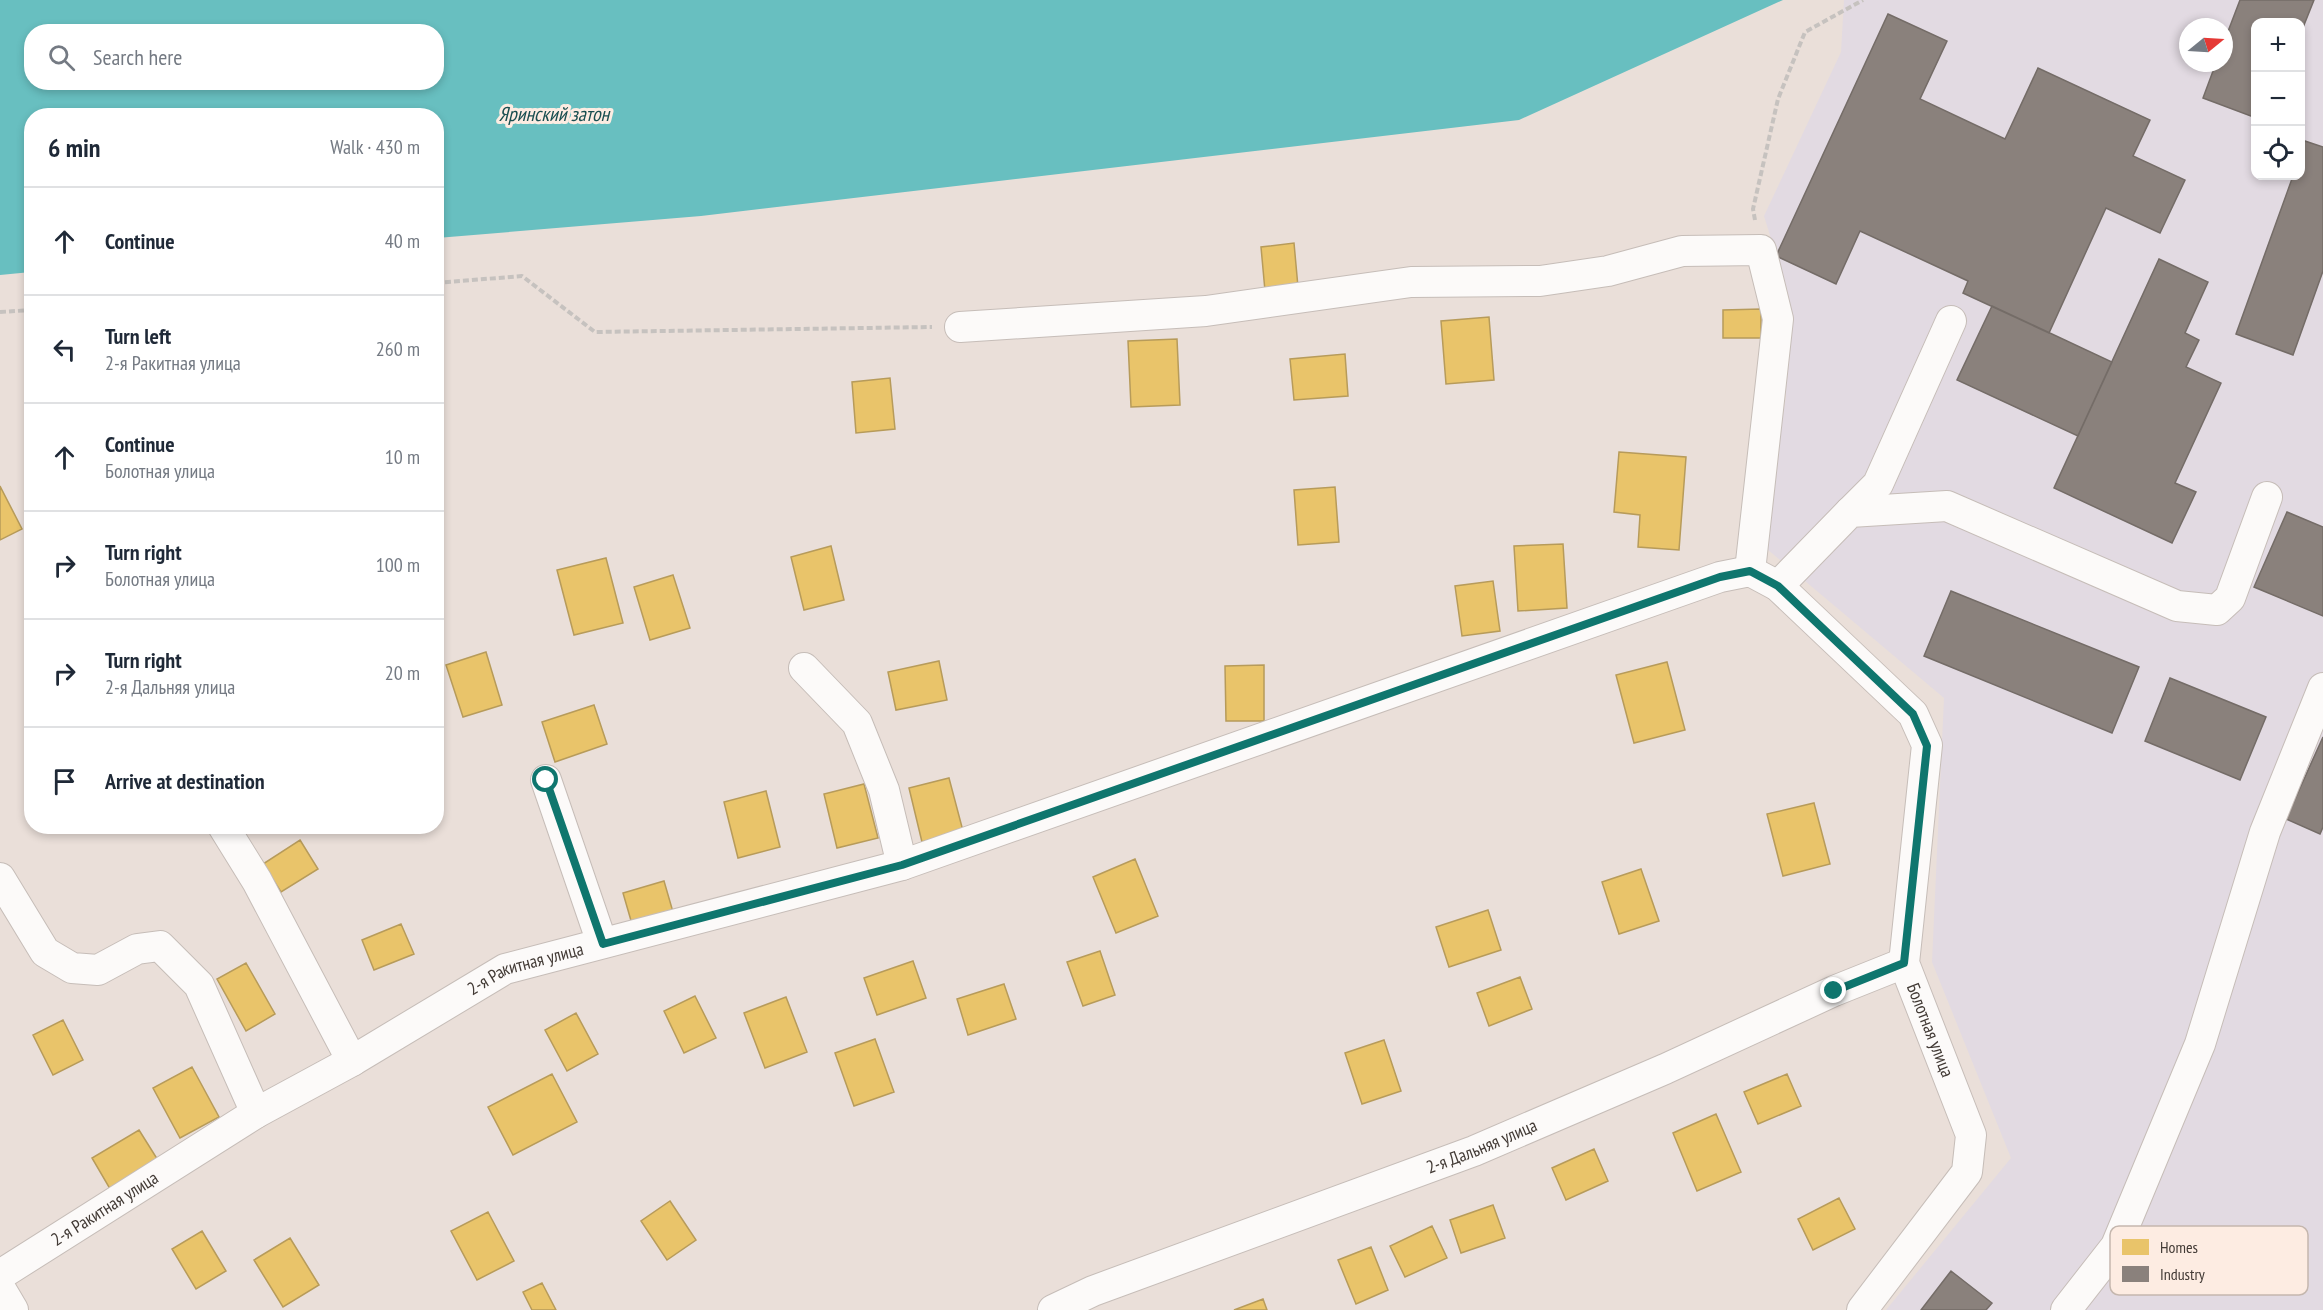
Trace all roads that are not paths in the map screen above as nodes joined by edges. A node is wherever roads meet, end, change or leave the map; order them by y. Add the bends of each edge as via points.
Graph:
1 (1951, 321) dead end
2 (960, 327) road end
3 (2267, 498) dead end
4 (1850, 512) junction
5 (1750, 571) junction
6 (1778, 586) junction
7 (804, 668) dead end
8 (2323, 688) edge
9 (546, 780) dead end
10 (228, 834) edge
11 (902, 865) junction
12 (0, 878) edge
13 (603, 944) junction
14 (1904, 963) junction
15 (352, 1061) junction
16 (256, 1113) junction
17 (2124, 1226) edge
18 (2110, 1254) edge
19 (0, 1275) edge
20 (0, 1288) edge
21 (13, 1310) edge
22 (1053, 1310) edge
23 (1862, 1310) edge
24 (2066, 1310) edge

1 - 4 street via 1878,484
2 - 5 street via 1206,311 1410,282 1540,281 1608,271 1682,250 1761,250 1778,319
3 - 4 street via 2230,598 2217,610 2177,606 1947,506
4 - 6 street
5 - 6 street, Болотная улица
5 - 11 street, 2-я Ракитная улица via 1720,577
6 - 14 street, Болотная улица via 1913,714 1927,746
7 - 11 street via 857,723 884,790
8 - 17 street via 2265,832 2195,1054
9 - 13 street
10 - 15 street
11 - 13 street, 2-я Ракитная улица
12 - 16 street via 45,952 72,968 98,970 137,949 160,946 199,985
13 - 15 street, 2-я Ракитная улица via 505,969
14 - 22 street, 2-я Дальняя улица via 1474,1151 1093,1291
14 - 23 street, Болотная улица via 1971,1135 1967,1172
15 - 16 street, 2-я Ракитная улица
16 - 19 street, 2-я Ракитная улица
18 - 24 street
20 - 21 street

